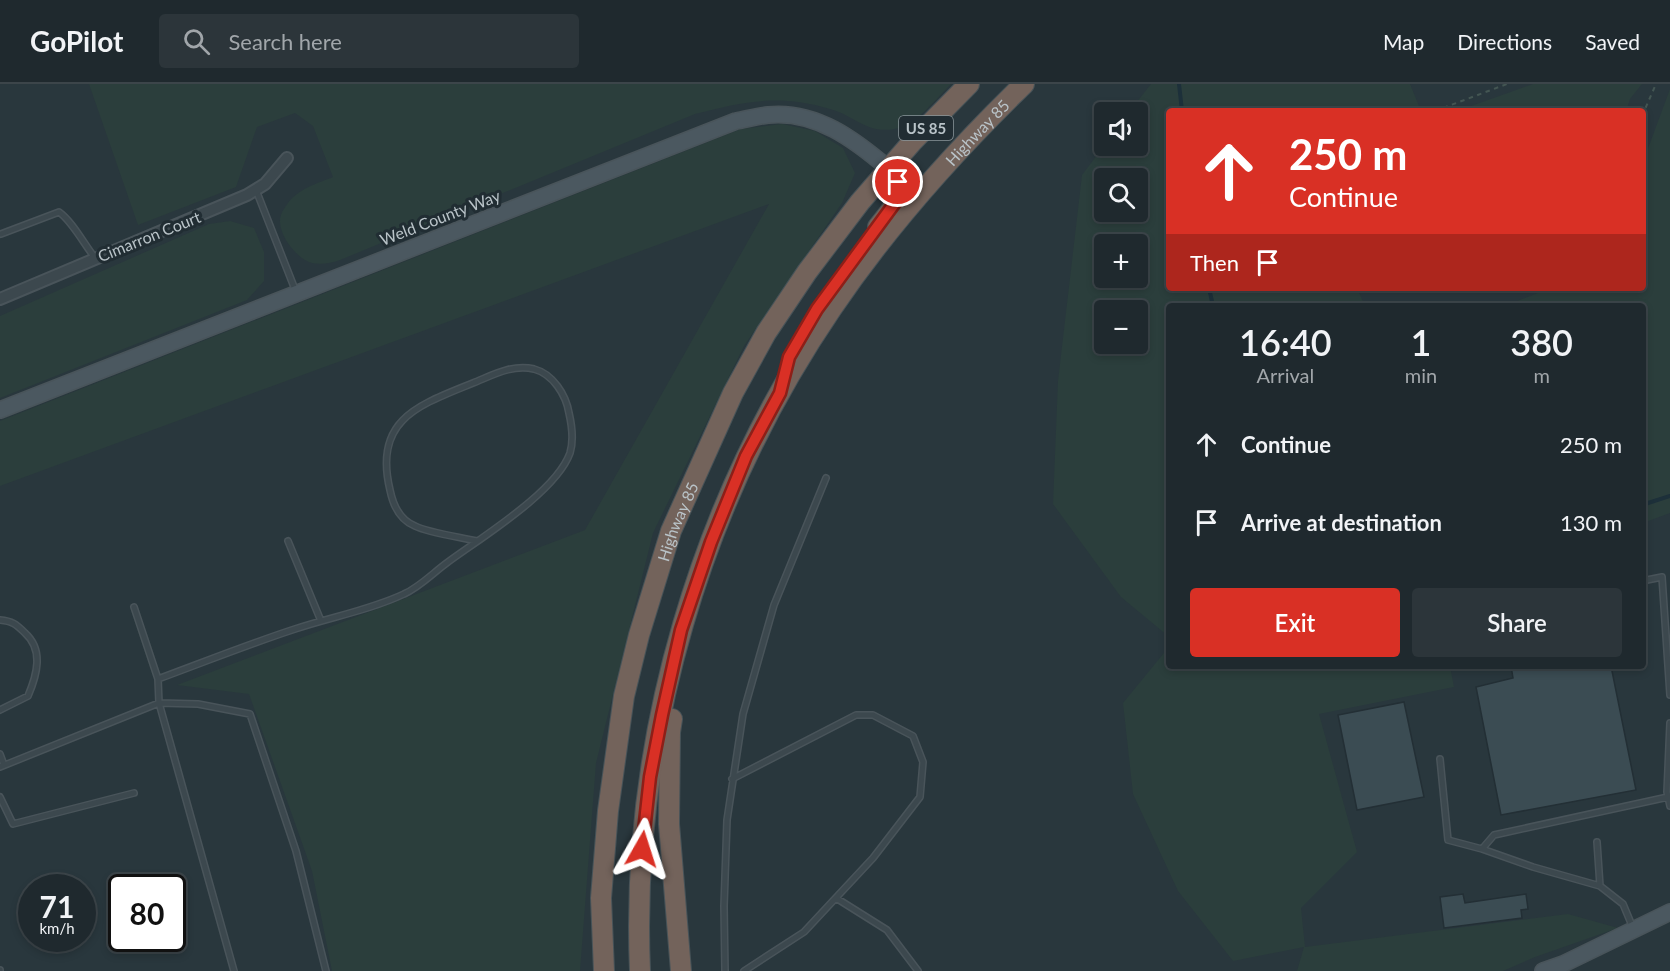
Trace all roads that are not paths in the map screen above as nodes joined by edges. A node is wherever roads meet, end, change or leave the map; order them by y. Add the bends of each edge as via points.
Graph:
1 (969, 84) edge
2 (1024, 84) edge
3 (287, 158) dead end
4 (889, 169) junction
5 (256, 190) junction
6 (1, 234) edge
7 (95, 258) junction
8 (296, 292) junction
9 (0, 299) edge
10 (780, 393) junction
11 (0, 410) edge
12 (826, 478) dead end
13 (288, 541) dead end
14 (477, 541) junction
15 (1646, 580) edge
16 (134, 607) dead end
17 (0, 620) edge
18 (321, 621) junction
19 (681, 630) junction
20 (158, 679) junction
21 (1670, 695) edge
22 (159, 703) junction
23 (0, 710) edge
24 (1670, 723) edge
25 (0, 754) edge
26 (1440, 759) dead end
27 (2, 766) edge
28 (732, 779) junction
29 (134, 793) dead end
30 (0, 797) edge
31 (1668, 797) junction
32 (1670, 806) edge
33 (1597, 842) dead end
34 (1482, 849) junction
35 (1600, 886) junction
36 (602, 898) junction
37 (836, 898) junction
38 (1670, 912) edge
39 (1634, 930) junction
40 (234, 971) edge
41 (326, 971) edge
42 (591, 971) edge
43 (604, 971) edge
44 (640, 971) edge
45 (681, 971) edge
46 (725, 971) edge
47 (744, 971) edge
48 (918, 971) edge
49 (1544, 971) edge

1 - 4 highway, Highway 85 / US 85
2 - 10 highway, Highway 85 / US 85 via 922,192 873,252 832,308
3 - 5 street, Cimarron Court
4 - 8 street, Weld County Way via 852,139 811,119 769,114 736,121
4 - 10 highway via 898,182 897,200 817,309 789,357
4 - 36 highway, Highway 85 / US 85 via 807,272 766,333 734,393 672,531 624,696 608,811
5 - 7 street, Cimarron Court
5 - 8 lane
6 - 7 lane via 58,212 69,219
7 - 9 street, Cimarron Court
8 - 11 street, Weld County Way
10 - 19 highway, Highway 85 / US 85 via 746,456
12 - 28 lane via 774,605 743,714
13 - 18 lane
14 - 14 lane via 538,495 558,474 570,453 573,430 567,404 552,378 535,369 512,368 417,407 403,418 392,436 386,459 387,478 400,515 414,526
14 - 18 lane via 406,593
15 - 21 lane via 1662,577
16 - 20 lane
17 - 23 lane via 12,621 32,639 38,660 28,696
18 - 20 lane
19 - 44 highway, Highway 85 / US 85 via 650,777 642,849
19 - 45 highway via 681,669 670,732 669,824
20 - 22 lane
22 - 27 lane
22 - 40 lane
22 - 41 lane via 198,704 250,714 296,851
24 - 31 lane
25 - 27 lane
26 - 34 lane via 1448,840
28 - 37 lane via 856,715 873,716 914,736 923,762 920,797
28 - 46 lane via 727,820
29 - 30 lane via 12,824
31 - 32 lane
31 - 34 lane via 1494,835
33 - 35 lane
34 - 35 lane
35 - 39 lane via 1623,904
36 - 42 highway
36 - 43 highway, Highway 85 / US 85
37 - 47 lane via 804,932
37 - 48 lane via 886,930
38 - 39 street
39 - 49 street

